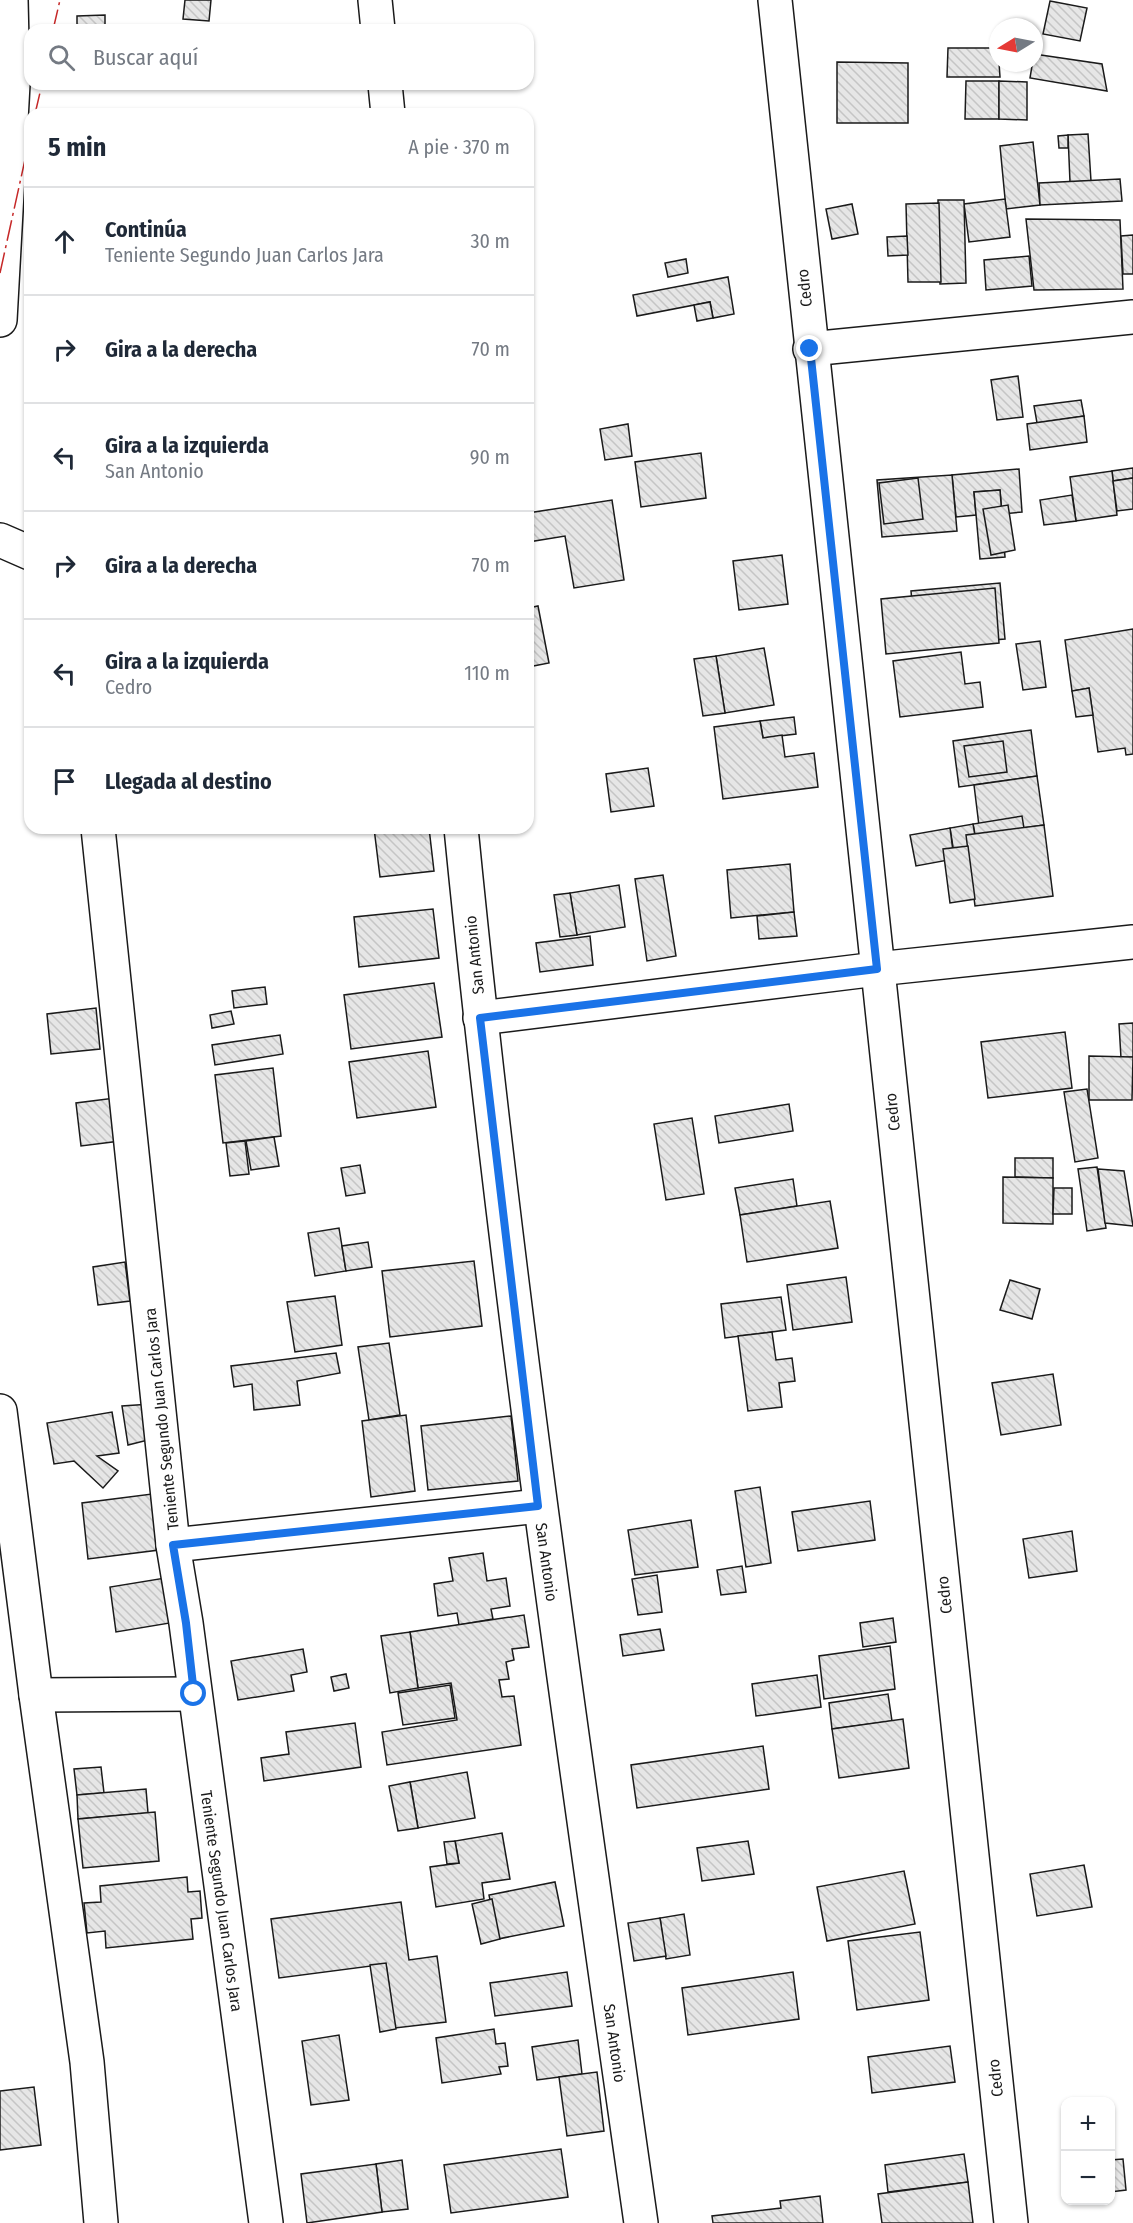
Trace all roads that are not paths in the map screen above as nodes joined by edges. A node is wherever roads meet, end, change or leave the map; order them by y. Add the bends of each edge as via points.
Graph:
1 (10, 0) edge
2 (375, 0) edge
3 (775, 0) edge
4 (377, 24) edge
5 (386, 90) edge
6 (387, 108) edge
7 (1133, 317) edge
8 (0, 320) edge
9 (810, 349) junction
10 (0, 540) edge
11 (24, 550) edge
12 (99, 834) edge
13 (462, 834) edge
14 (1133, 942) edge
15 (877, 969) junction
16 (480, 1018) junction
17 (0, 1411) edge
18 (538, 1506) junction
19 (173, 1545) junction
20 (194, 1694) junction
21 (36, 1695) junction
22 (101, 2223) edge
23 (266, 2223) edge
24 (641, 2223) edge
25 (1011, 2223) edge

1 - 8 street via 13,84
2 - 4 street
3 - 9 street, Cedro
5 - 6 street
7 - 9 street
9 - 15 street, Cedro
10 - 11 street
12 - 19 street, Teniente Segundo Juan Carlos Jara
13 - 16 street, San Antonio
14 - 15 street
15 - 16 street
15 - 25 street, Cedro
16 - 18 street, San Antonio
17 - 21 street
18 - 19 street
18 - 24 street, San Antonio
19 - 20 street, Teniente Segundo Juan Carlos Jara
20 - 21 street
20 - 23 street, Teniente Segundo Juan Carlos Jara
21 - 22 street via 87,2062

